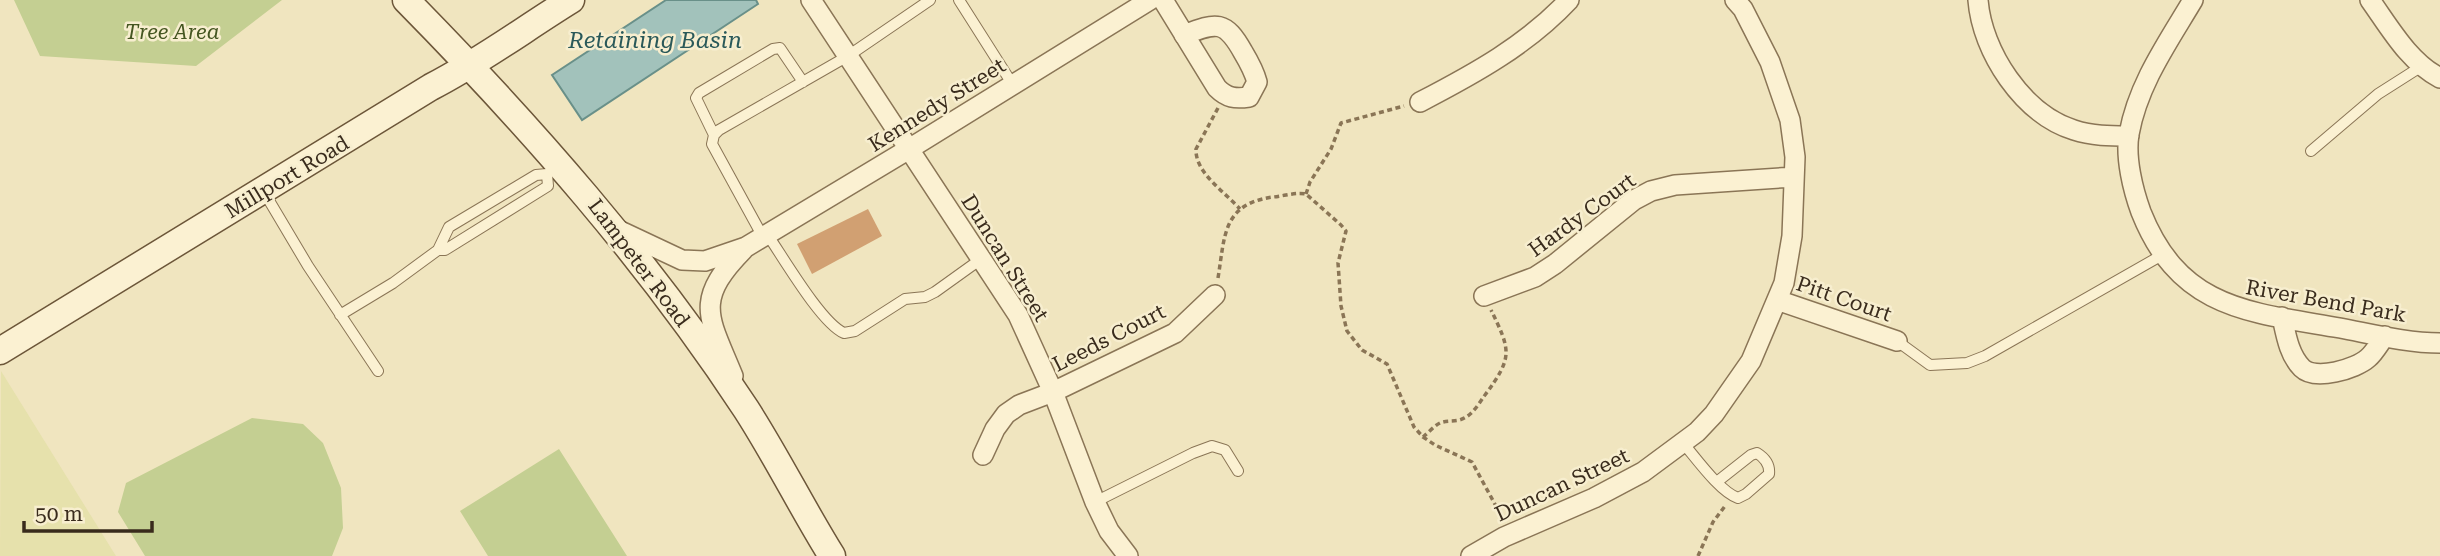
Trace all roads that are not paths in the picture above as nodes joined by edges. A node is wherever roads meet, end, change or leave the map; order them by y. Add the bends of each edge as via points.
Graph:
1 (406, 0) edge
2 (811, 0) edge
3 (930, 0) edge
4 (959, 0) edge
5 (1150, 0) edge
6 (1163, 0) edge
7 (1569, 0) edge
8 (1735, 0) edge
9 (1978, 0) edge
10 (2193, 0) edge
11 (2370, 0) edge
12 (557, 4) edge
13 (1184, 35) junction
14 (848, 56) junction
15 (2422, 66) junction
16 (471, 67) junction
17 (2440, 78) edge
18 (803, 82) junction
19 (1013, 85) junction
20 (1420, 102) road end
21 (714, 135) junction
22 (2129, 135) junction
23 (909, 149) junction
24 (2311, 151) dead end
25 (553, 168) junction
26 (1794, 177) junction
27 (263, 191) junction
28 (613, 228) junction
29 (765, 235) junction
30 (746, 247) junction
31 (438, 250) junction
32 (2164, 254) junction
33 (981, 259) junction
34 (1215, 295) road end
35 (1484, 296) road end
36 (1777, 300) junction
37 (340, 315) junction
38 (2282, 317) junction
39 (2385, 335) junction
40 (1897, 341) joint
41 (2440, 343) edge
42 (0, 351) edge
43 (378, 371) dead end
44 (1053, 392) junction
45 (746, 409) junction
46 (1683, 443) junction
47 (983, 455) dead end
48 (1238, 471) dead end
49 (1718, 481) junction
50 (1095, 502) junction
51 (832, 556) edge
52 (1128, 556) edge
53 (1471, 556) edge

1 - 16 main road, Lampeter Road
2 - 14 street, Duncan Street
3 - 14 lane
4 - 19 lane
5 - 19 street, Kennedy Street
6 - 13 street
7 - 20 street via 1508,52
8 - 26 street, Duncan Street via 1770,62 1790,120
9 - 22 street via 1987,42 2019,92 2075,131
10 - 22 street, River Bend Park via 2148,77
11 - 15 street
12 - 16 main road, Millport Road
13 - 13 street via 1225,96 1249,97 1257,82 1233,33 1222,27 1205,27
14 - 18 lane
14 - 23 street, Duncan Street
15 - 17 street
15 - 24 lane via 2378,94
16 - 25 main road, Lampeter Road
16 - 27 main road, Millport Road
18 - 21 lane
18 - 21 lane via 780,48 709,87 696,98
19 - 23 street, Kennedy Street
21 - 29 lane via 712,144
22 - 32 street, River Bend Park via 2136,197
23 - 29 street, Kennedy Street
23 - 33 street, Duncan Street
25 - 28 main road, Lampeter Road
25 - 31 lane via 449,227
25 - 31 lane via 548,186
26 - 35 street, Hardy Court via 1675,185 1651,191 1535,277
26 - 36 street, Duncan Street via 1792,236
27 - 37 lane
27 - 42 main road, Millport Road
28 - 30 street, Kennedy Street via 682,260 705,261
28 - 45 main road, Lampeter Road
29 - 30 street, Kennedy Street
29 - 33 lane via 815,304 844,333 855,331 905,299 925,297
30 - 45 street, Kennedy Street via 723,270 712,290 710,306 712,324
31 - 37 lane
32 - 38 street, River Bend Park via 2179,274 2214,298 2233,307
32 - 40 lane via 1967,363 1930,365
33 - 44 street, Duncan Street via 1018,315
34 - 44 street, Leeds Court via 1175,333
36 - 40 street, Pitt Court
36 - 46 street, Duncan Street via 1751,361 1714,414
37 - 43 lane
38 - 39 street, River Bend Park
38 - 39 street via 2291,352 2308,373 2348,368 2368,358
39 - 41 street, River Bend Park
44 - 47 street, Leeds Court via 1006,415
44 - 50 street, Duncan Street
45 - 51 main road, Lampeter Road
46 - 49 lane
46 - 53 street, Duncan Street via 1643,472
48 - 50 lane via 1225,450 1212,446
49 - 49 lane via 1738,498 1769,474 1768,463 1757,453 1751,455
50 - 52 street, Duncan Street

